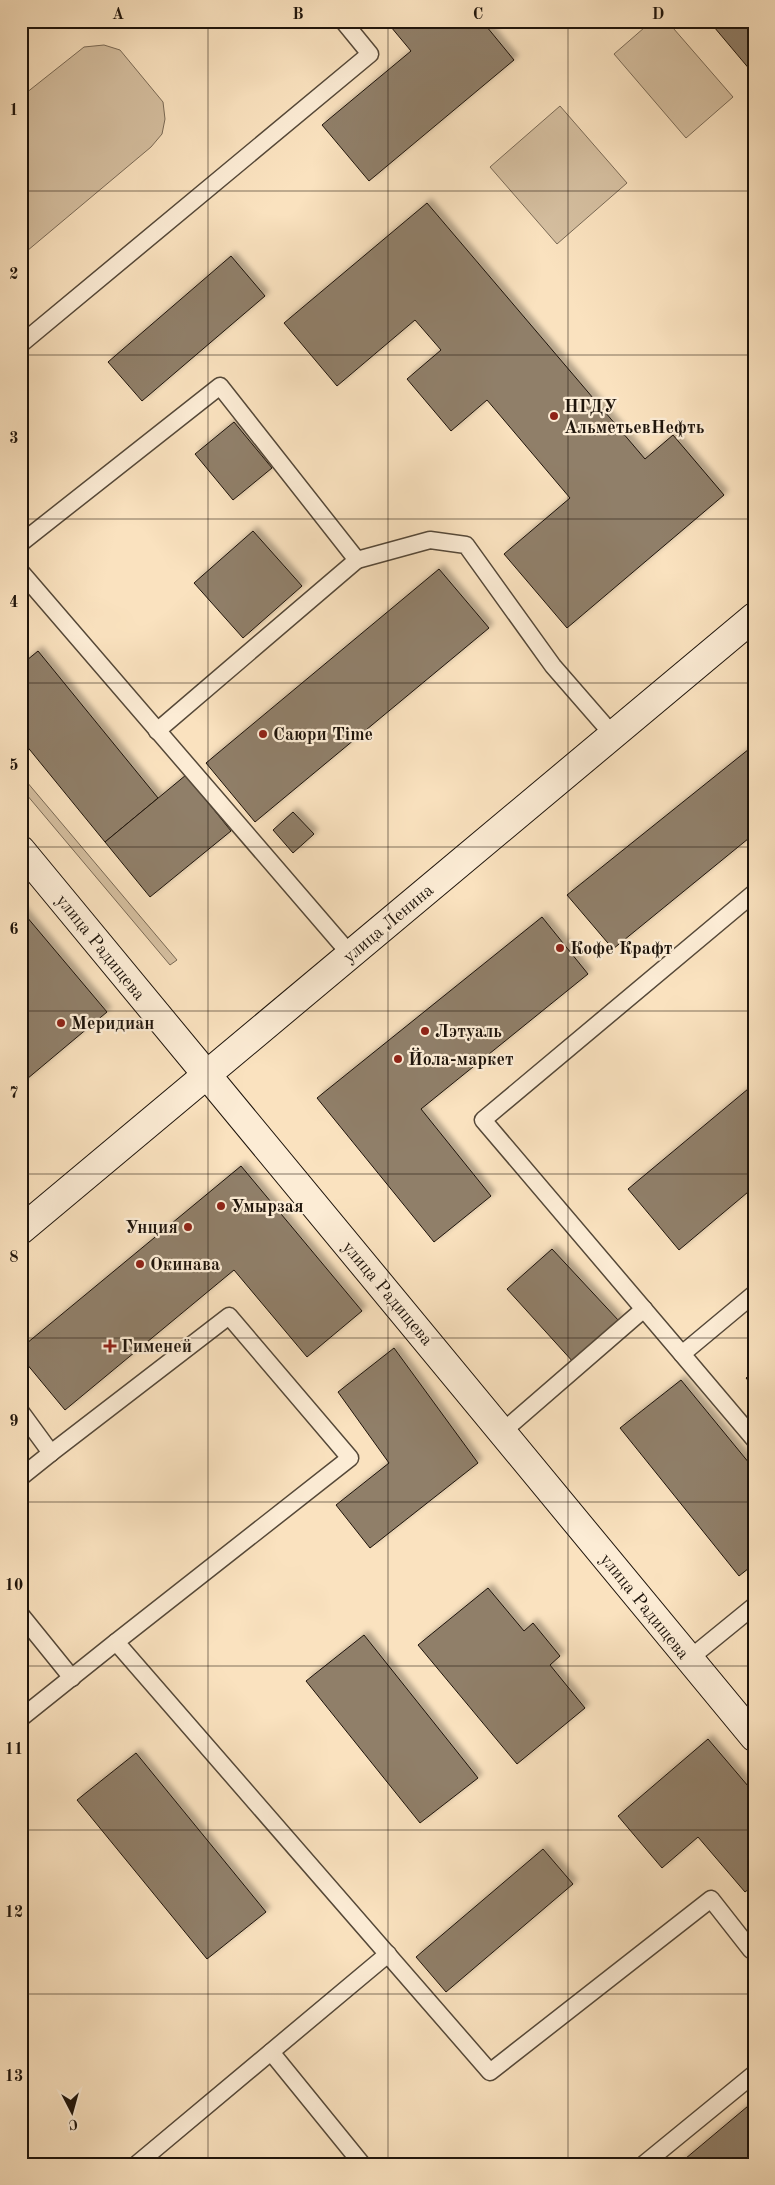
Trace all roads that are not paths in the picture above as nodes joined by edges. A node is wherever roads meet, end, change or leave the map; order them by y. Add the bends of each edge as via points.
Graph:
1 (343, 21) edge
2 (21, 344) edge
3 (21, 543) edge
4 (357, 560) junction
5 (21, 572) edge
6 (754, 617) edge
7 (157, 730) junction
8 (613, 734) junction
9 (21, 850) edge
10 (754, 893) edge
11 (350, 954) junction
12 (207, 1074) junction
13 (21, 1230) edge
14 (754, 1294) edge
15 (644, 1309) junction
16 (682, 1354) junction
17 (21, 1412) edge
18 (502, 1432) junction
19 (754, 1439) edge
20 (51, 1453) junction
21 (21, 1477) edge
22 (754, 1606) edge
23 (21, 1615) edge
24 (116, 1642) junction
25 (689, 1659) junction
26 (72, 1678) junction
27 (21, 1718) edge
28 (754, 1737) edge
29 (753, 1950) edge
30 (388, 1954) junction
31 (271, 2052) junction
32 (754, 2074) edge
33 (137, 2164) edge
34 (362, 2164) edge
35 (644, 2164) edge

1 - 2 lane via 370,54
3 - 4 lane via 220,386
4 - 7 lane
4 - 8 lane via 430,540 466,545 553,666
5 - 7 lane
6 - 8 street, улица Ленина
7 - 11 lane
8 - 11 street, улица Ленина
9 - 12 street, улица Радищева
10 - 15 lane via 483,1120
11 - 12 street, улица Ленина
12 - 13 street, улица Ленина
12 - 18 street, улица Радищева
14 - 16 lane
15 - 16 lane
15 - 18 lane
16 - 19 lane
17 - 20 lane
18 - 25 street, улица Радищева
20 - 21 lane
20 - 24 lane via 229,1316 350,1458
22 - 25 lane
23 - 26 lane
24 - 26 lane
24 - 30 lane
25 - 28 street, улица Радищева
26 - 27 lane
29 - 30 lane via 710,1899 490,2072
30 - 31 lane
31 - 33 lane
31 - 34 lane
32 - 35 lane

